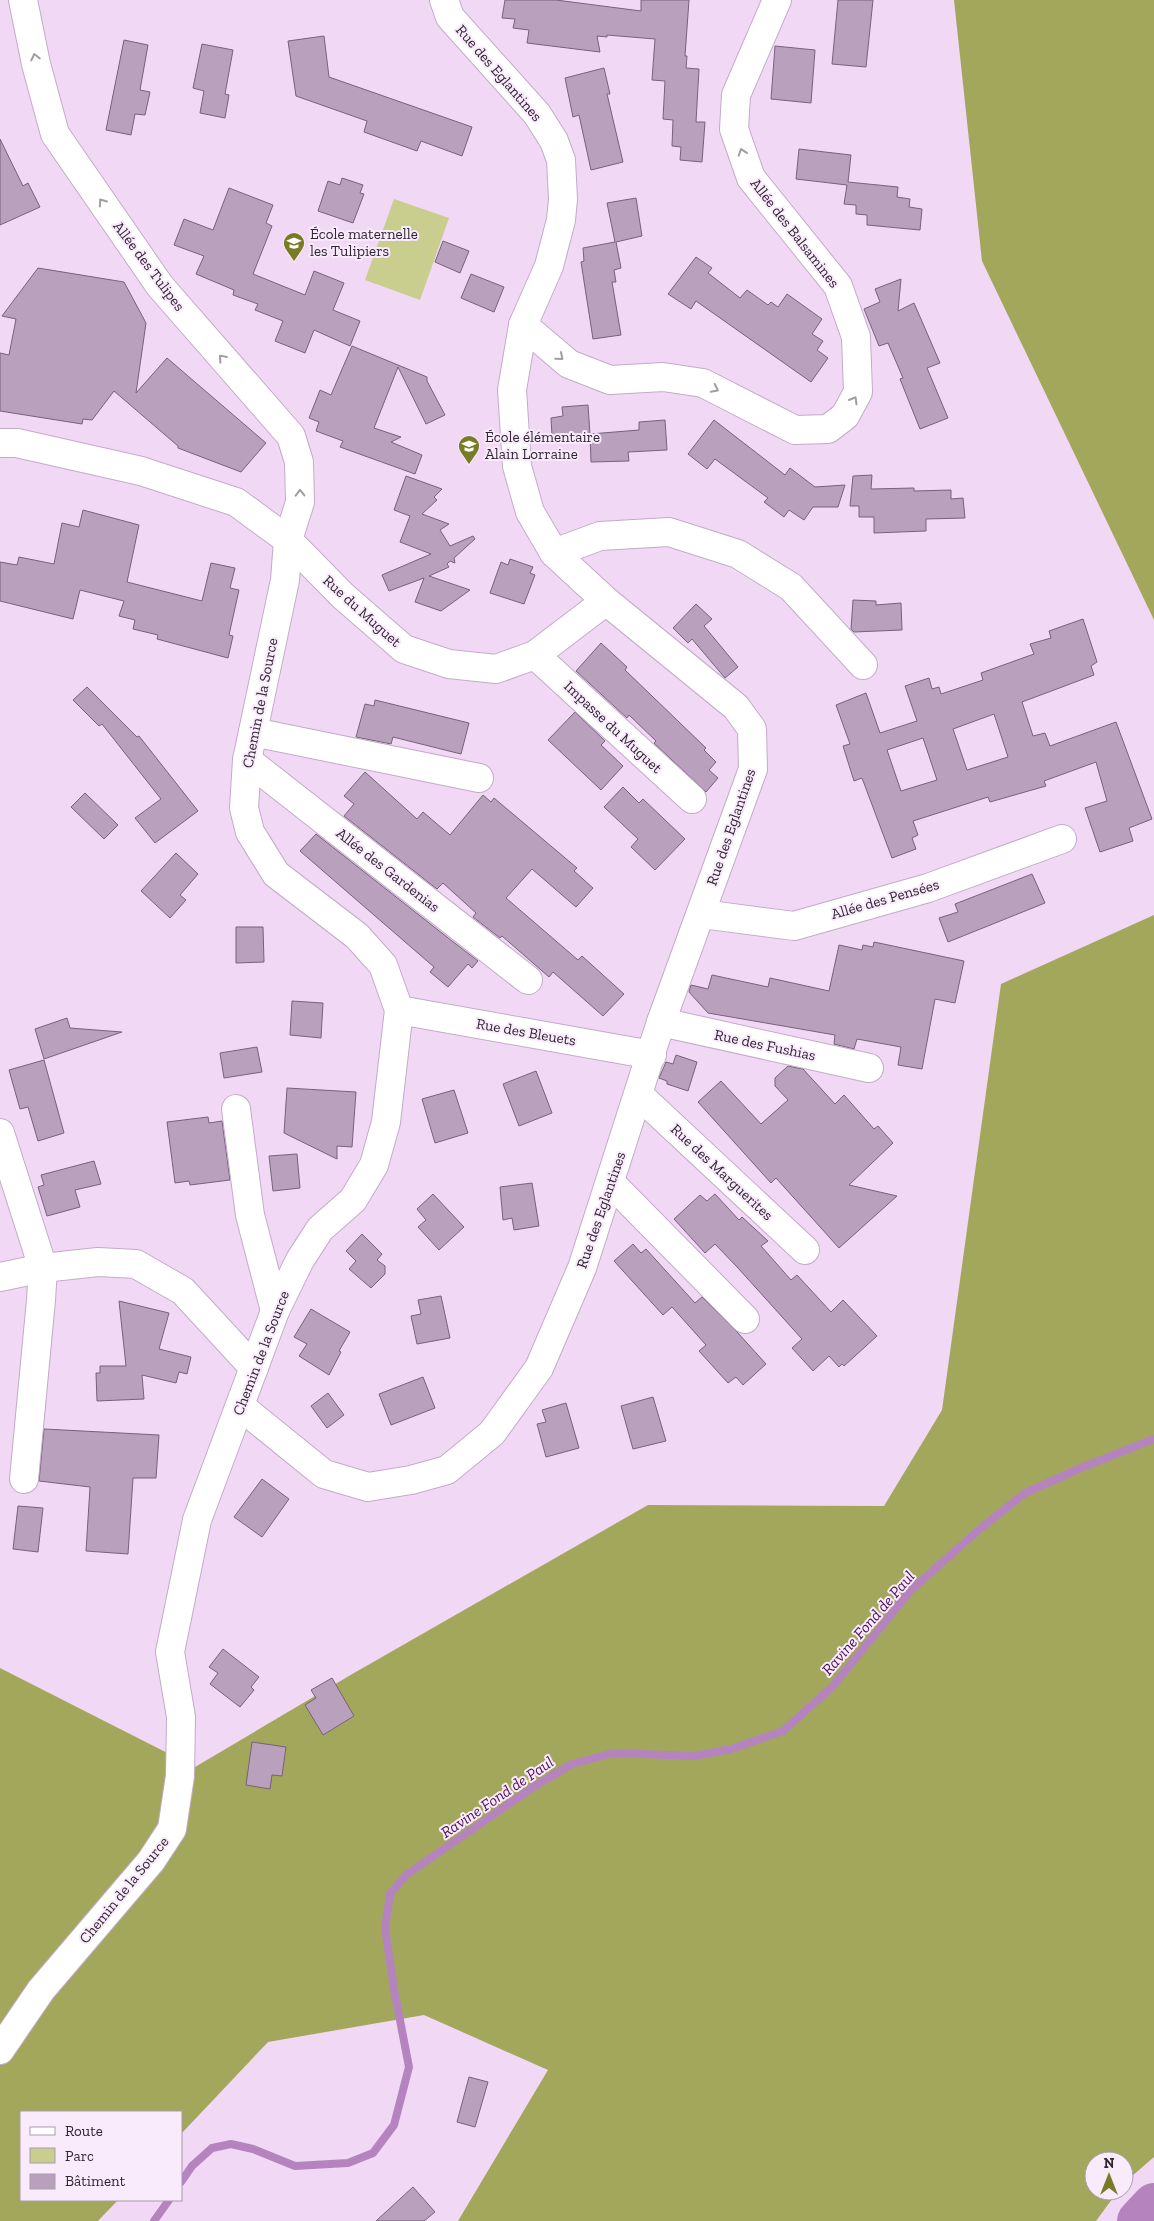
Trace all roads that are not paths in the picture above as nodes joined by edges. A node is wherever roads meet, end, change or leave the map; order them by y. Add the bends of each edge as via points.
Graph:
1 (23, 0) edge
2 (444, 0) edge
3 (778, 0) edge
4 (523, 325) junction
5 (0, 443) edge
6 (288, 540) junction
7 (554, 553) junction
8 (606, 601) junction
9 (535, 655) junction
10 (863, 665) dead end
11 (253, 732) junction
12 (247, 760) junction
13 (479, 778) dead end
14 (692, 799) dead end
15 (1062, 839) dead end
16 (702, 914) junction
17 (528, 980) dead end
18 (399, 1010) junction
19 (661, 1022) junction
20 (652, 1055) junction
21 (869, 1068) dead end
22 (639, 1095) junction
23 (236, 1109) dead end
24 (0, 1133) edge
25 (611, 1183) junction
26 (805, 1250) dead end
27 (42, 1268) junction
28 (0, 1277) edge
29 (275, 1311) junction
30 (746, 1319) dead end
31 (254, 1368) junction
32 (240, 1406) junction
33 (24, 1479) dead end
34 (0, 2050) edge

6 -> 1 street, Allée des Tulipes via 300,502 299,462 291,436 160,286 55,134
2 - 4 street, Rue des Eglantines via 450,17 536,114 554,141 561,160 561,220 549,266
4 -> 3 street, Allée des Balsamines via 569,364 610,380 663,377 703,383 795,430 828,429 845,416 858,392 856,337 838,286 751,178 734,130 736,95
4 - 7 street, Rue des Eglantines via 512,390 517,466 530,512
5 - 6 street via 17,443 141,471 236,502
6 - 9 street, Rue du Muguet via 343,596 404,649 449,664 496,669
6 - 11 street, Chemin de la Source via 285,580
7 - 8 street, Rue des Eglantines
7 - 10 street via 600,536 668,532 738,554 791,587
8 - 9 street, Rue du Muguet
8 - 16 street, Rue des Eglantines via 736,707 752,730 753,769
9 - 14 street, Impasse du Muguet
11 - 12 street, Chemin de la Source
11 - 13 street
12 - 17 street, Allée des Gardenias
12 - 18 street, Chemin de la Source via 244,808 257,846 276,874 357,936 383,965
15 - 16 street, Allée des Pensées via 928,888 794,926
16 - 19 street, Rue des Eglantines
18 - 20 street, Rue des Bleuets
18 - 29 street, Chemin de la Source via 386,1122 374,1165 352,1200 320,1229 300,1260
19 - 20 street, Rue des Eglantines
19 - 21 street, Rue des Fushias
20 - 22 street, Rue des Eglantines
22 - 25 street, Rue des Eglantines
22 - 26 street, Rue des Marguerites
23 - 29 street via 250,1215
24 - 27 street
25 - 30 street
25 - 32 street, Rue des Eglantines via 582,1268 539,1368 492,1433 447,1470 368,1487 324,1474
27 - 28 street
27 - 31 street via 98,1262 136,1264 183,1291
27 - 33 street
29 - 31 street, Chemin de la Source
31 - 32 street, Chemin de la Source
32 - 34 street, Chemin de la Source via 197,1520 170,1652 181,1717 180,1776 172,1829 151,1861 41,1990

